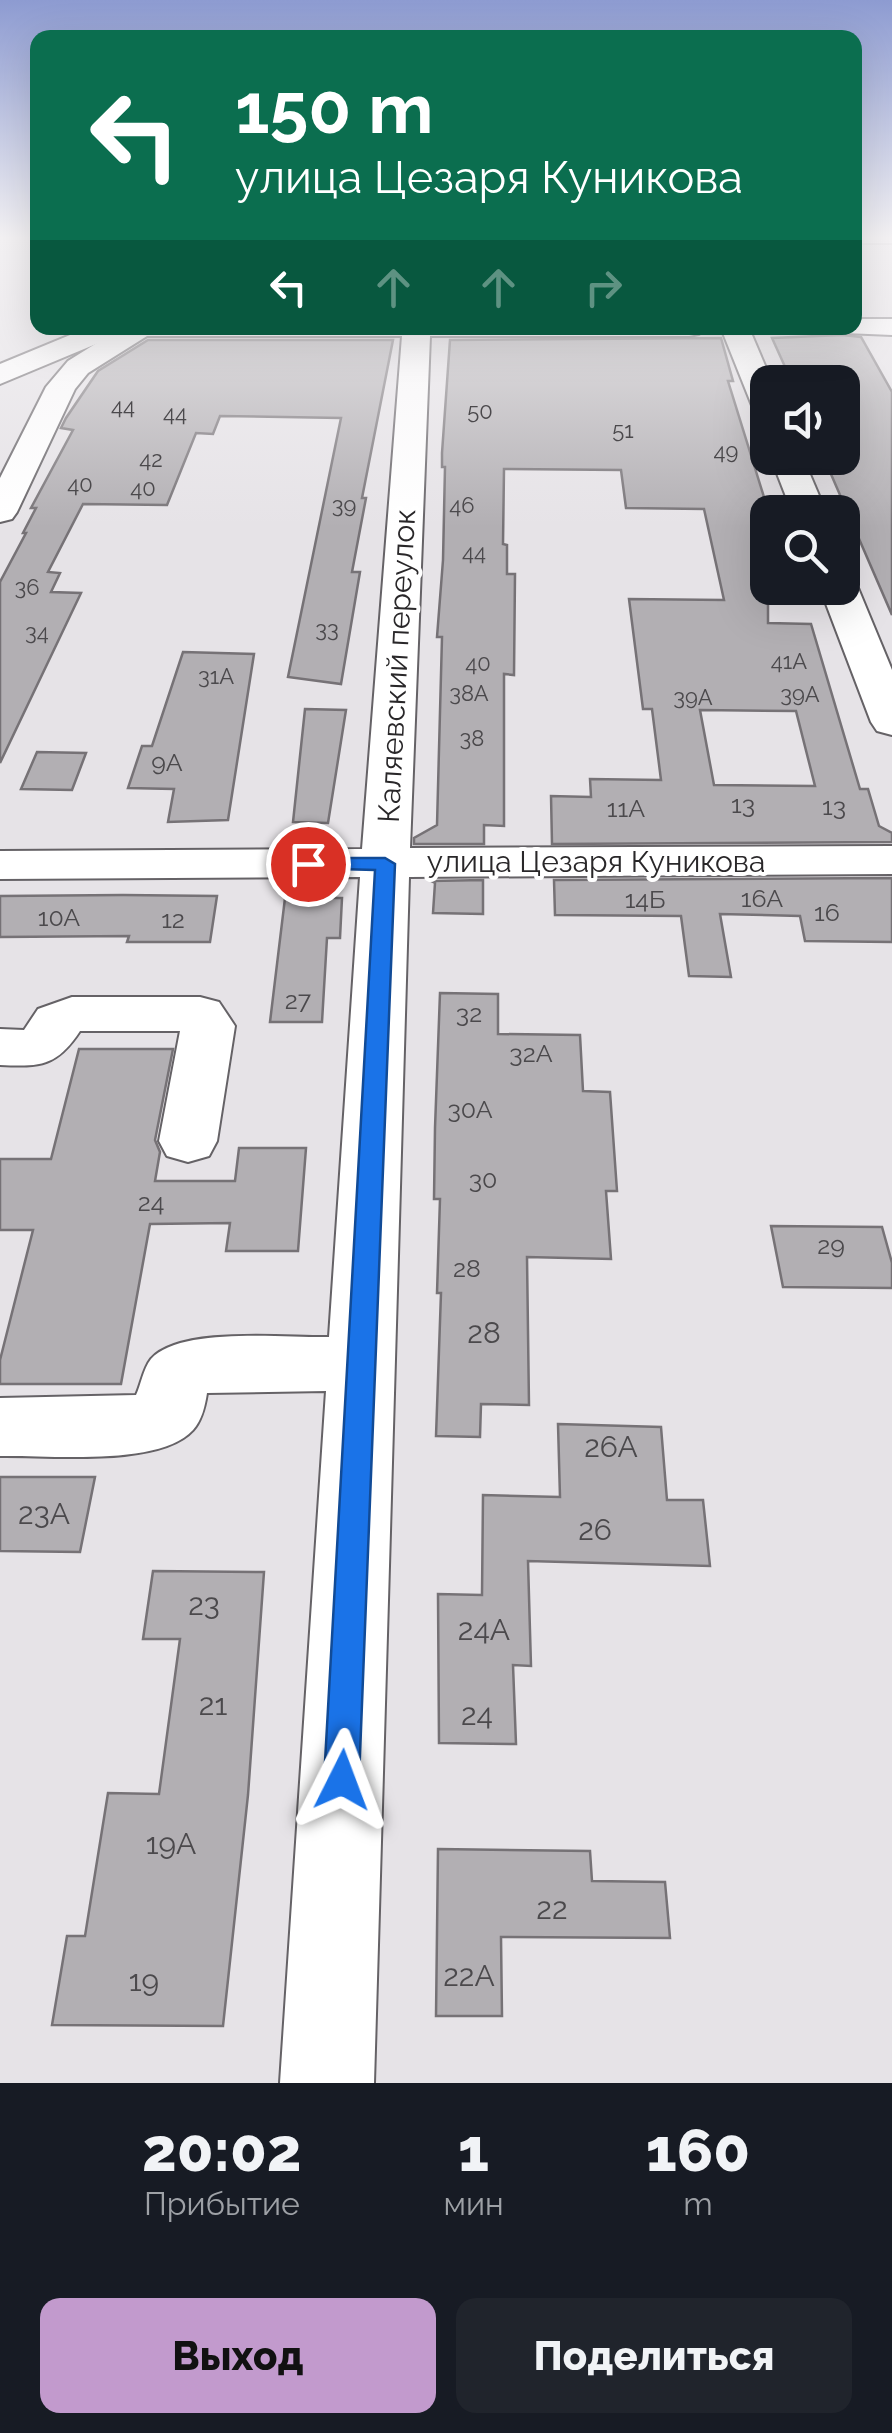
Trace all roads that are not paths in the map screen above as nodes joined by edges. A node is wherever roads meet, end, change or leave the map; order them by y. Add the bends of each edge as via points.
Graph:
1 (93, 335) edge
2 (130, 335) edge
3 (416, 335) edge
4 (739, 335) edge
5 (751, 365) edge
6 (0, 375) edge
7 (0, 512) edge
8 (846, 605) edge
9 (892, 722) edge
10 (892, 860) edge
11 (385, 864) junction
12 (0, 865) edge
13 (0, 1048) edge
14 (188, 1141) dead end
15 (362, 1364) junction
16 (0, 1427) edge
17 (327, 2083) edge

1 - 6 street
2 - 7 street via 78,367 60,387
3 - 11 street, Каляевский переулок
4 - 5 street
8 - 9 street
10 - 11 street, улица Цезаря Куникова
11 - 12 street, улица Цезаря Куникова
11 - 15 street, Каляевский переулок
13 - 14 street via 38,1048 72,1014 200,1014 208,1026
15 - 16 street via 192,1366 175,1379 170,1410 149,1424
15 - 17 street, Каляевский переулок

